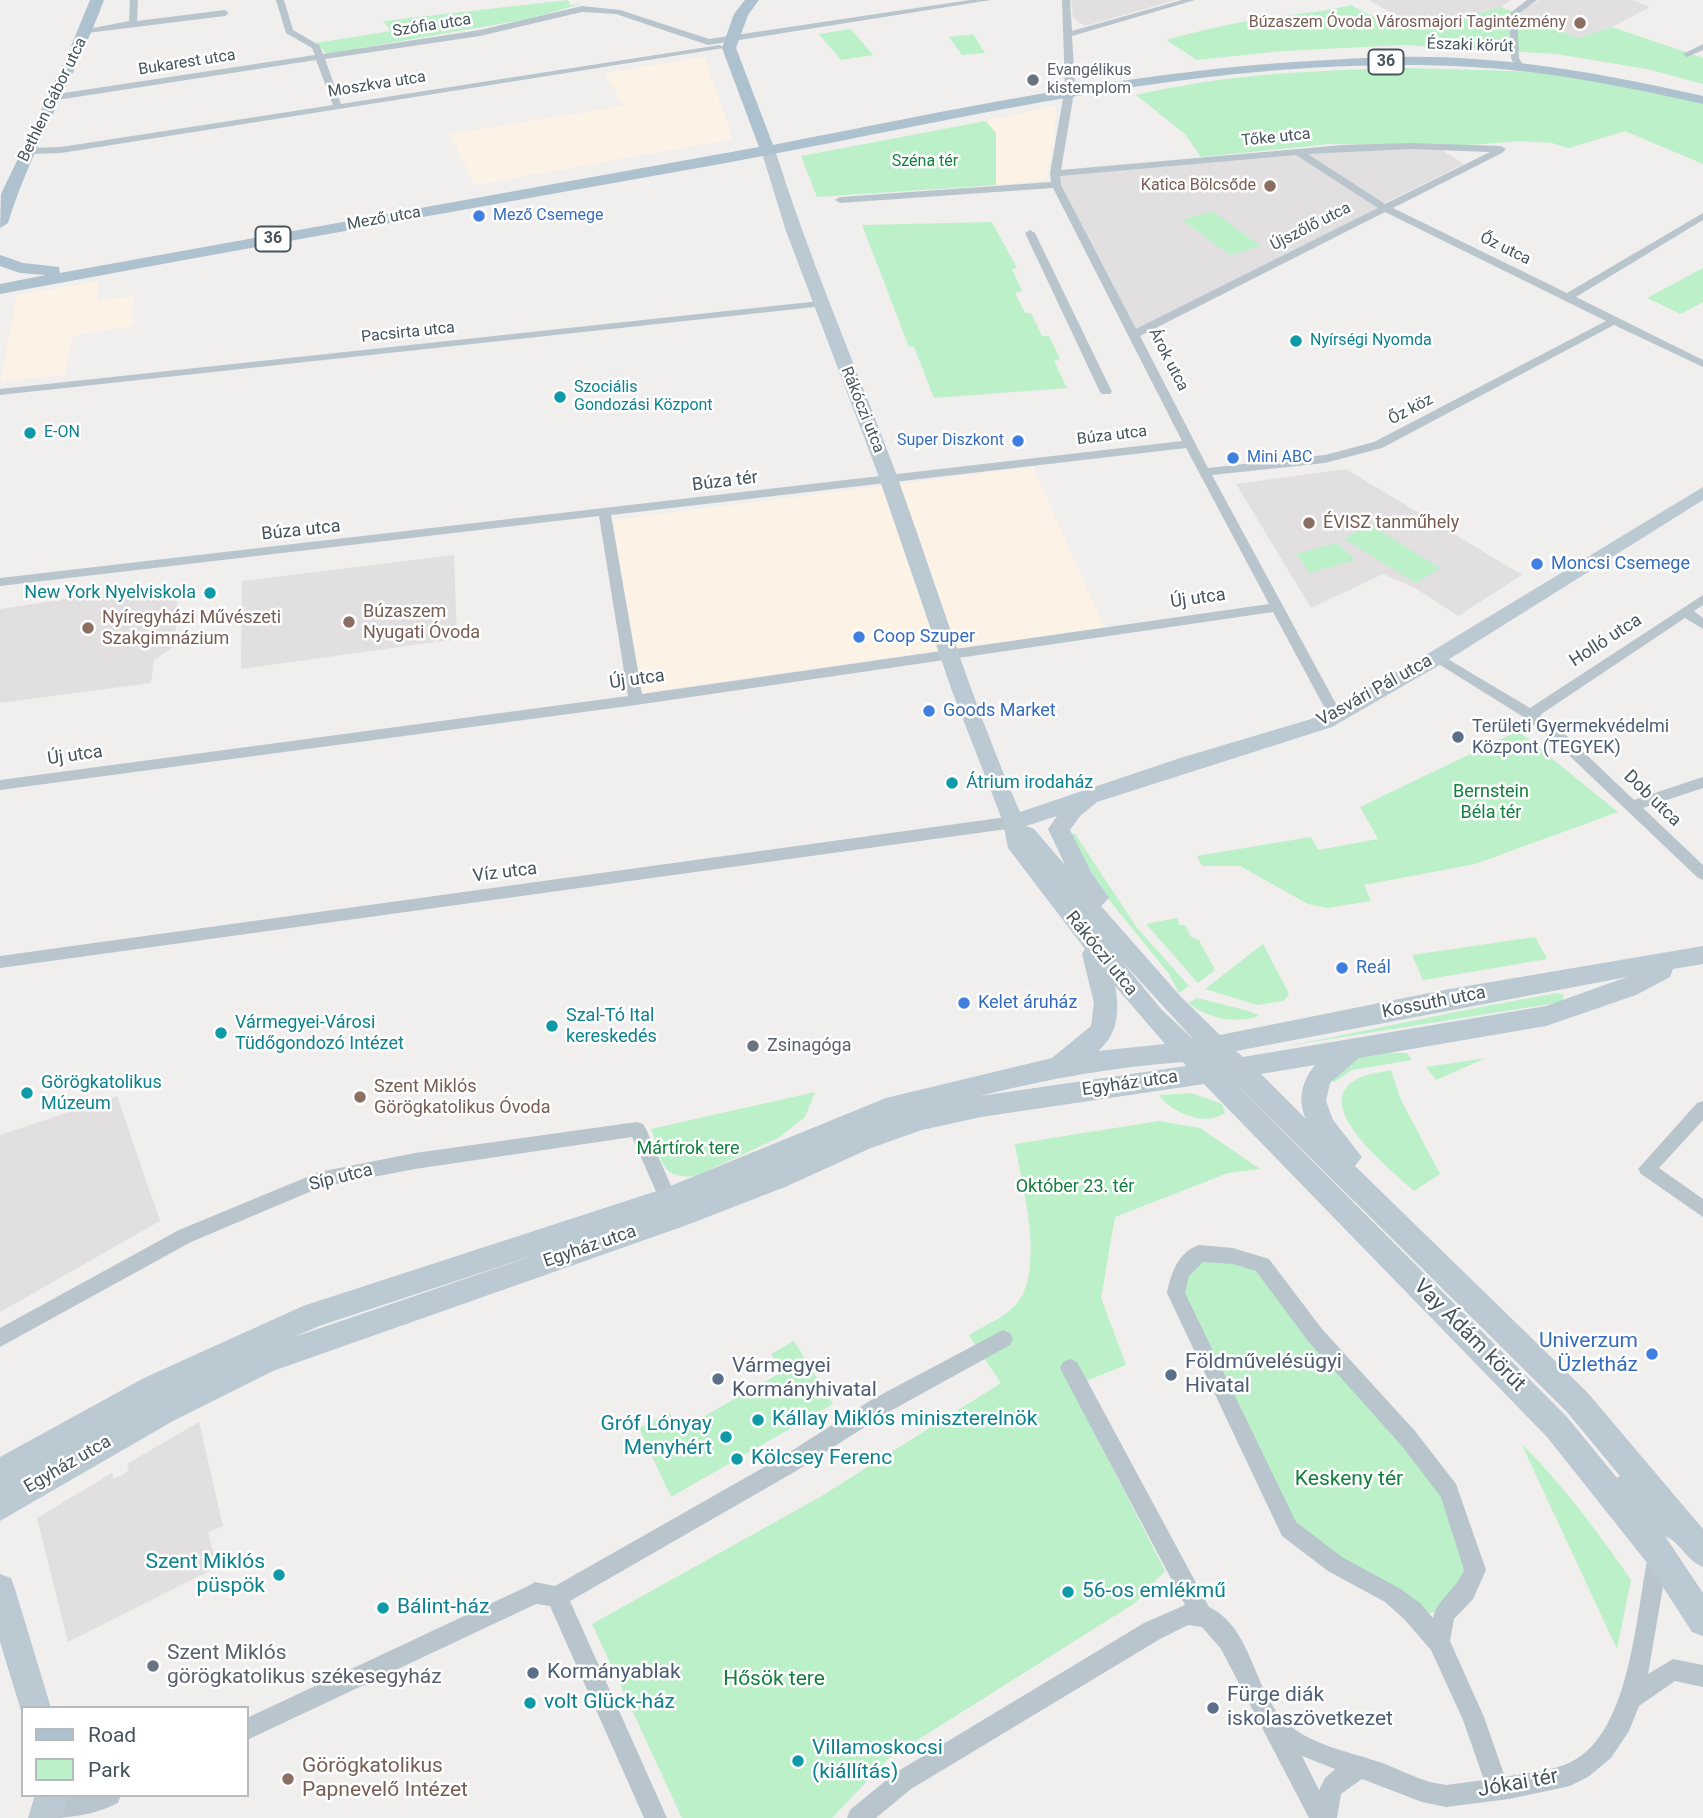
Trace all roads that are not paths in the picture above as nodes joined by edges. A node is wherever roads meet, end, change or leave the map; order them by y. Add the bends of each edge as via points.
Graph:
1 (97, 0) edge
2 (134, 0) edge
3 (280, 0) edge
4 (752, 0) edge
5 (987, 0) edge
6 (1066, 0) edge
7 (1191, 0) edge
8 (1533, 0) edge
9 (225, 13) dead end
10 (126, 26) junction
11 (87, 30) junction
12 (1066, 35) junction
13 (730, 43) junction
14 (708, 46) junction
15 (1703, 47) edge
16 (1687, 54) dead end
17 (321, 58) junction
18 (1517, 62) junction
19 (1068, 91) junction
20 (1703, 92) edge
21 (57, 97) junction
22 (1703, 100) edge
23 (338, 107) junction
24 (765, 146) junction
25 (1501, 149) joint
26 (30, 151) junction
27 (1298, 152) junction
28 (1056, 179) junction
29 (840, 200) dead end
30 (1383, 207) junction
31 (1703, 216) edge
32 (0, 223) edge
33 (1030, 233) dead end
34 (0, 260) edge
35 (53, 271) junction
36 (0, 281) edge
37 (0, 289) edge
38 (1569, 297) junction
39 (820, 304) junction
40 (1615, 320) junction
41 (1135, 334) junction
42 (1703, 364) edge
43 (0, 392) edge
44 (1106, 392) dead end
45 (1191, 444) junction
46 (1037, 463) joint
47 (1204, 472) junction
48 (889, 479) junction
49 (1703, 492) edge
50 (605, 514) junction
51 (0, 582) edge
52 (1703, 599) edge
53 (1278, 607) junction
54 (1686, 612) junction
55 (1703, 625) edge
56 (950, 654) junction
57 (1436, 658) junction
58 (636, 700) junction
59 (1335, 715) junction
60 (1530, 715) junction
61 (1703, 782) edge
62 (0, 785) edge
63 (1110, 789) junction
64 (1632, 806) junction
65 (1014, 822) junction
66 (1703, 874) edge
67 (1091, 944) junction
68 (1124, 948) junction
69 (1696, 959) edge
70 (0, 962) edge
71 (1219, 1046) junction
72 (1357, 1046) junction
73 (1189, 1052) junction
74 (1240, 1067) junction
75 (1037, 1071) junction
76 (1209, 1073) junction
77 (1703, 1108) edge
78 (668, 1199) junction
79 (1703, 1209) edge
80 (1457, 1281) junction
81 (0, 1338) edge
82 (1003, 1339) dead end
83 (1070, 1368) dead end
84 (1556, 1427) junction
85 (0, 1480) edge
86 (0, 1506) edge
87 (1684, 1526) edge
88 (1659, 1553) junction
89 (0, 1589) edge
90 (557, 1597) junction
91 (1201, 1614) junction
92 (1703, 1621) edge
93 (1439, 1642) junction
94 (1703, 1676) edge
95 (1631, 1698) junction
96 (34, 1706) edge
97 (1275, 1727) junction
98 (248, 1729) edge
99 (1361, 1768) junction
100 (1498, 1788) junction
101 (106, 1797) edge
102 (48, 1808) edge
103 (656, 1818) edge
104 (859, 1818) edge
105 (1321, 1818) edge
106 (1326, 1818) edge

1 - 11 main road, Bethlen Gábor utca
2 - 10 street via 133,22
3 - 17 street via 289,32 316,47
4 - 13 main road
5 - 13 street, Moszkva utca
6 - 12 street
7 - 12 street
8 - 18 street via 1513,14
9 - 10 street
10 - 11 street
11 - 21 main road, Bethlen Gábor utca
12 - 19 street
13 - 14 street, Moszkva utca
13 - 24 main road, Rákóczi utca
14 - 17 street, Szófia utca via 617,12 582,9 480,33
14 - 23 street, Moszkva utca
15 - 16 street
17 - 21 street, Bukarest utca
17 - 23 street
18 - 19 main road, Északi körút / 36 via 1396,54 1293,58 1218,65
18 - 20 main road, Északi körút / 36 via 1604,68
18 - 22 main road, Északi körút / 36 via 1618,78
19 - 24 main road, 36
19 - 28 street
21 - 26 main road, Bethlen Gábor utca
23 - 26 street, Moszkva utca
24 - 35 main road, Mező utca / 36
24 - 37 main road, Mező utca / 36
24 - 39 street, Rákóczi utca
25 - 27 street, Tőke utca via 1410,146
25 - 30 street, Újszőlő utca
26 - 32 main road, Bethlen Gábor utca via 17,172
27 - 28 street, Tőke utca
27 - 30 street, Őz utca
28 - 29 street
28 - 41 street, Árok utca
30 - 38 street, Őz utca
30 - 41 street, Újszőlő utca
31 - 38 street
33 - 44 street
34 - 35 main road, 36 via 20,268
35 - 36 main road, Mező utca / 36
38 - 40 street, Őz utca
39 - 43 street, Pacsirta utca
39 - 48 street, Rákóczi utca
40 - 42 street, Őz utca
40 - 47 street, Őz köz via 1378,445 1325,459
41 - 45 street, Árok utca
45 - 46 street, Búza utca
45 - 47 street, Árok utca
46 - 48 street, Búza tér
47 - 53 street, Árok utca
48 - 50 street, Búza tér
48 - 56 street, Rákóczi utca
49 - 57 street, Vasvári Pál utca
50 - 51 street, Búza utca
50 - 58 street
52 - 54 street, Holló utca
53 - 56 street, Új utca
53 - 59 street, Árok utca
54 - 55 street
54 - 60 street, Holló utca
56 - 58 street, Új utca
56 - 65 street, Rákóczi utca
57 - 59 street, Vasvári Pál utca
57 - 60 street, Dob utca
58 - 62 street, Új utca
59 - 63 street, Vasvári Pál utca via 1325,722
60 - 64 street, Dob utca
61 - 64 street
63 - 65 street, Vasvári Pál utca
63 - 68 street via 1072,810 1059,829 1082,877 1122,929
64 - 66 street, Dob utca
65 - 67 street, Rákóczi utca via 1019,848
65 - 68 street, Rákóczi utca
65 - 70 street, Víz utca
67 - 73 street, Rákóczi utca
67 - 75 street via 1108,998 1104,1027 1086,1049
68 - 71 street, Rákóczi utca
69 - 71 street, Kossuth utca via 1444,1000
69 - 72 street, Kossuth utca via 1546,1016
71 - 73 street, Kossuth utca
71 - 74 street, Vay Ádám körút
72 - 74 street, Kossuth utca
72 - 80 street via 1330,1062 1314,1084 1311,1105 1344,1152 1427,1233
73 - 75 street, Egyház utca
73 - 76 street, Rákóczi utca
74 - 76 street, Kossuth utca
74 - 80 street, Vay Ádám körút
75 - 78 street, Egyház utca via 886,1109
76 - 84 street, Vay Ádám körút
76 - 86 street, Egyház utca via 981,1106 922,1119 862,1140 678,1217 266,1360 163,1411
77 - 79 street via 1647,1169
78 - 81 street, Síp utca via 637,1129 415,1161 319,1180 185,1236
78 - 85 street, Egyház utca via 313,1315 154,1388 12,1466
80 - 87 street, Vay Ádám körút via 1577,1402
82 - 90 street
83 - 91 street
84 - 87 street via 1589,1443 1641,1506
84 - 88 street, Vay Ádám körút
87 - 88 street, Jókai tér via 1665,1537
88 - 92 street, Vay Ádám körút
88 - 95 street, Jókai tér
89 - 96 street
90 - 98 street via 535,1593
90 - 103 street
91 - 97 street via 1212,1619 1225,1636
91 - 104 street via 1186,1614 1152,1631 902,1781
93 - 93 street via 1444,1614 1466,1592 1475,1570 1449,1491 1408,1437 1315,1335 1262,1265 1233,1255 1199,1253 1181,1272 1176,1293 1289,1529 1335,1564 1392,1595
93 - 100 street
94 - 95 street via 1673,1670
95 - 100 street, Jókai tér via 1611,1741 1570,1775
97 - 99 street, Jókai tér via 1319,1753
97 - 105 street
99 - 100 street, Jókai tér via 1421,1792 1449,1797
99 - 106 street via 1340,1776 1325,1798
101 - 102 street via 94,1803

